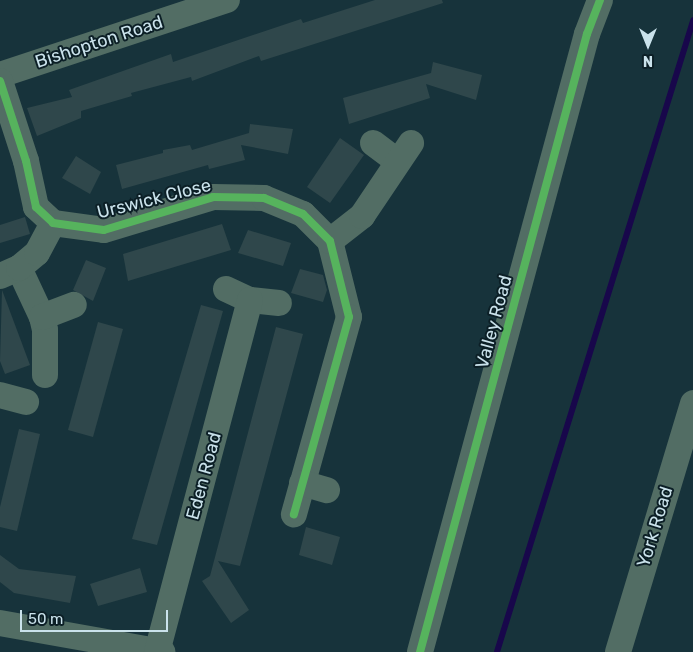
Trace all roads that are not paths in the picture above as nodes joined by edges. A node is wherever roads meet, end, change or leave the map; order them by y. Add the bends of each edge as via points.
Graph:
1 (227, 0) edge
2 (600, 0) edge
3 (613, 0) edge
4 (587, 34) junction
5 (0, 75) edge
6 (0, 81) edge
7 (373, 143) dead end
8 (53, 223) junction
9 (330, 241) junction
10 (10, 272) edge
11 (226, 289) dead end
12 (250, 300) junction
13 (278, 303) dead end
14 (74, 305) dead end
15 (42, 317) junction
16 (45, 376) dead end
17 (0, 395) edge
18 (26, 402) dead end
19 (693, 403) edge
20 (302, 484) junction
21 (327, 490) dead end
22 (294, 514) dead end
23 (0, 623) edge
24 (157, 652) edge
25 (162, 652) edge
26 (420, 652) edge
27 (618, 652) edge

1 - 5 street, Bishopton Road
2 - 4 street, Valley Road
3 - 4 street, Valley Road
4 - 26 street, Valley Road
6 - 8 street via 26,161 36,206
7 - 9 street via 405,152 362,216
8 - 9 street, Urswick Close via 104,230 213,197 264,198 303,214
8 - 10 street via 37,253
9 - 20 street via 348,316
10 - 15 street
11 - 12 street
12 - 13 street
12 - 24 street, Eden Road
14 - 15 street
15 - 16 street via 46,330
17 - 18 street
19 - 27 street, York Road
20 - 21 street
20 - 22 street
23 - 24 street
24 - 25 street

